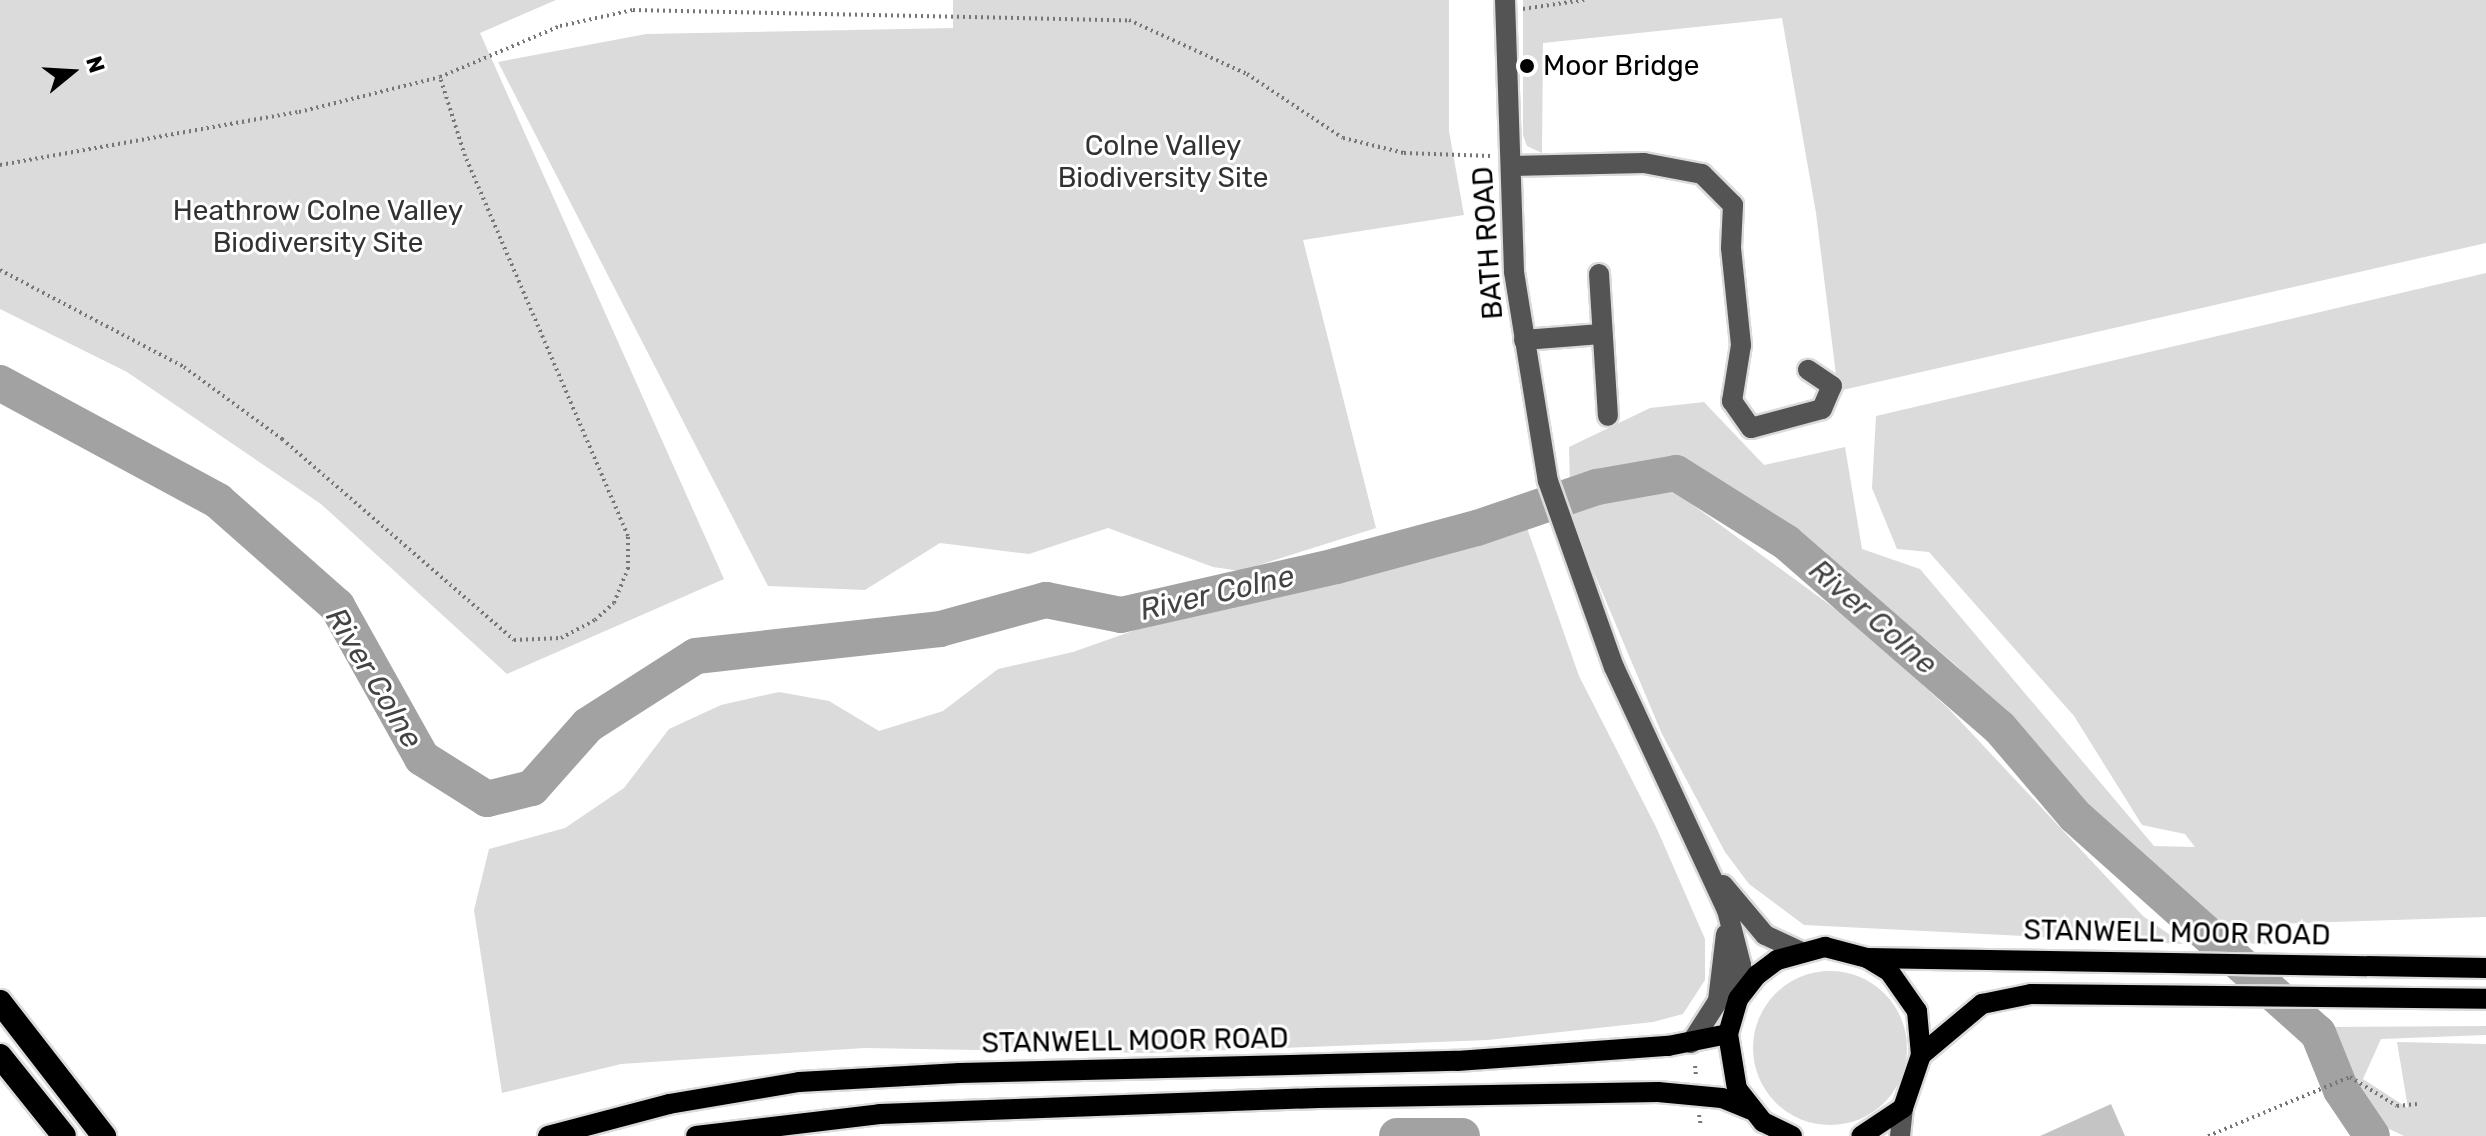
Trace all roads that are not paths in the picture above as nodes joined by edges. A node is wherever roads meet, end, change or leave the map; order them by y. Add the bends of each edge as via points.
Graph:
1 (1506, 5) edge
2 (1510, 162) junction
3 (1599, 274) dead end
4 (1601, 334) junction
5 (1524, 340) junction
6 (1808, 370) dead end
7 (1608, 416) dead end
8 (1711, 870) junction
9 (1727, 910) junction
10 (1800, 951) junction
11 (1867, 958) junction
12 (2486, 968) edge
13 (1738, 999) junction
14 (2486, 999) edge
15 (0, 1002) edge
16 (1728, 1034) junction
17 (1691, 1043) junction
18 (1921, 1055) junction
19 (0, 1056) edge
20 (1903, 1108) junction
21 (1758, 1123) edge
22 (64, 1136) edge
23 (104, 1136) edge
24 (548, 1136) edge
25 (696, 1136) edge
26 (1792, 1136) edge
27 (1861, 1136) edge
28 (1900, 1136) edge

1 - 2 street, BATH ROAD
2 - 5 street, BATH ROAD via 1514,272
2 - 6 street via 1644,163 1702,174 1733,205 1731,248 1741,345 1732,401 1751,428 1822,409 1832,386
3 - 4 street
4 - 5 street
4 - 7 street
5 - 8 street, BATH ROAD via 1557,515 1614,667
8 - 9 street
8 - 10 street via 1765,935
9 - 13 street via 1741,965
9 - 17 street via 1718,1001
10 - 11 main road via 1825,947
10 - 13 main road via 1757,975
11 - 12 main road, STANWELL MOOR ROAD
11 - 18 main road via 1907,990 1917,1011
13 - 16 main road
14 - 18 main road via 2019,997 1982,1004
15 - 23 highway
16 - 17 main road, STANWELL MOOR ROAD
16 - 21 main road via 1730,1071
17 - 24 main road, STANWELL MOOR ROAD via 1457,1061 799,1082 669,1104
18 - 20 main road
19 - 22 highway
20 - 27 main road
20 - 28 street
21 - 25 main road via 1722,1098 1658,1092 893,1113
21 - 26 main road

